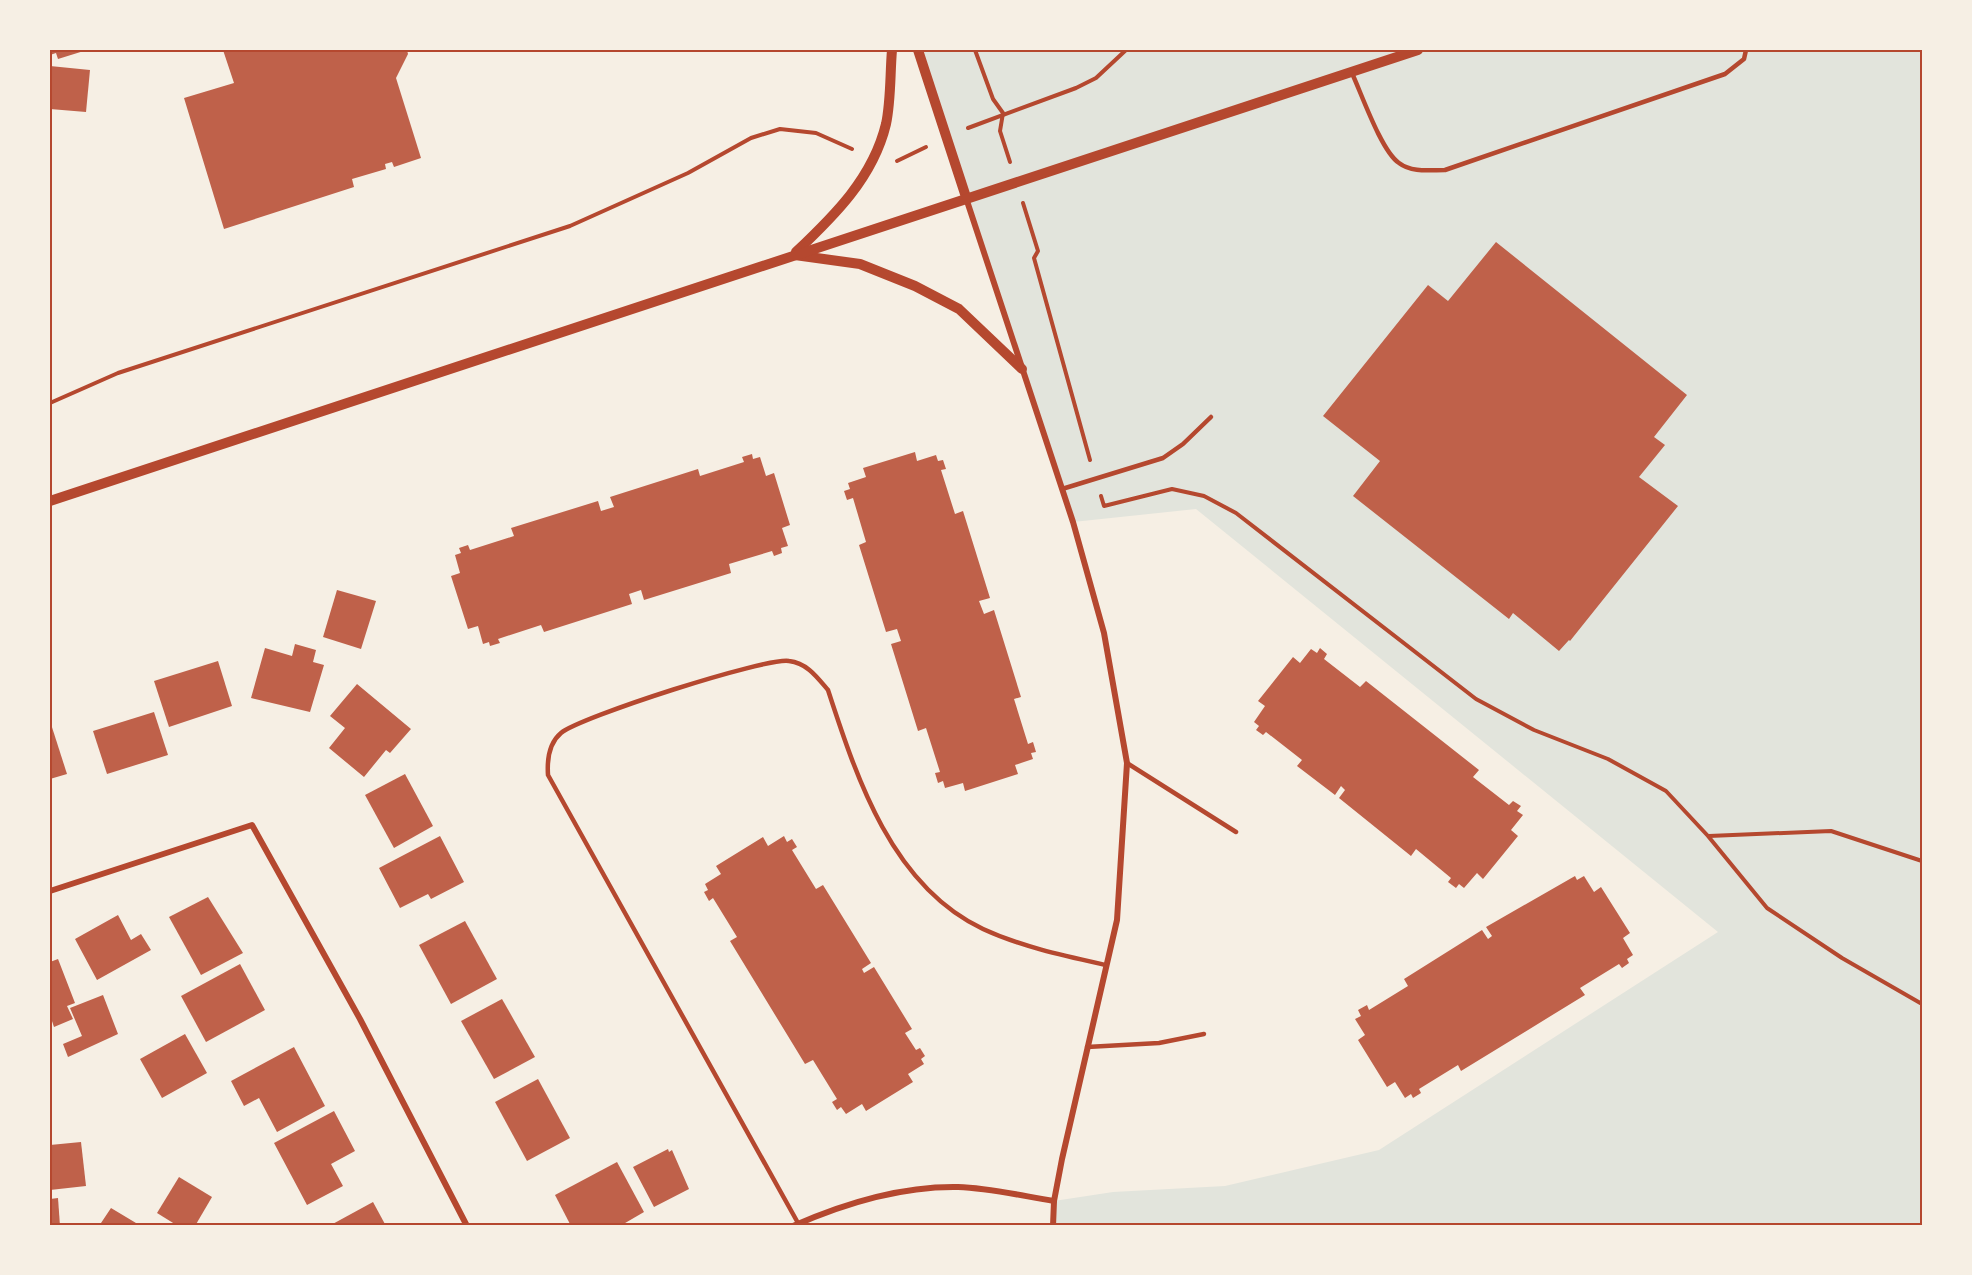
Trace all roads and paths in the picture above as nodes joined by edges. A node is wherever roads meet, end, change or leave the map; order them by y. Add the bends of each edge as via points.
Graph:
1 (892, 50) edge
2 (918, 50) edge
3 (975, 50) edge
4 (1126, 50) edge
5 (1418, 50) edge
6 (1746, 50) edge
7 (1351, 71) junction
8 (1003, 113) junction
9 (947, 136) junction
10 (872, 158) junction
11 (1016, 181) junction
12 (966, 197) junction
13 (792, 255) junction
14 (1022, 369) junction
15 (50, 402) edge
16 (1211, 417) dead end
17 (1096, 479) junction
18 (1062, 489) junction
19 (50, 501) edge
20 (1127, 763) junction
21 (1236, 832) dead end
22 (1708, 836) junction
23 (1923, 861) edge
24 (50, 891) edge
25 (1106, 965) junction
26 (1923, 1004) edge
27 (1204, 1035) dead end
28 (1087, 1047) junction
29 (1054, 1201) junction
30 (796, 1224) edge
31 (467, 1226) edge
32 (1053, 1226) edge

1 - 10 street via 886,124
2 - 9 street
3 - 8 path via 993,99
4 - 8 path via 1096,78
5 - 7 street
6 - 7 lane via 1744,58 1725,74 1444,170 1417,170 1398,163 1382,141
7 - 11 street
8 - 9 path
8 - 11 path via 1000,131
9 - 10 path via 890,164
9 - 12 street
10 - 13 street via 865,176 838,212
10 - 15 path via 816,133 780,129 751,138 688,173 570,226 118,373
11 - 12 street
11 - 17 path via 1038,251 1034,258
12 - 13 street
12 - 14 street
13 - 14 street via 860,264 915,286 959,309
13 - 19 street
14 - 18 street
16 - 17 lane via 1163,458
17 - 18 lane
17 - 22 path via 1104,506 1172,489 1204,496 1236,513 1476,699 1534,730 1608,759 1666,791
18 - 20 street via 1104,633
20 - 21 lane
20 - 25 street via 1117,920
22 - 23 path via 1831,831
22 - 26 path via 1767,908 1842,958
24 - 31 street via 252,825 360,1019
25 - 28 street
25 - 30 lane via 1040,950 982,929 942,902 880,826 828,690 803,665 788,660 772,662 591,717 560,733 548,756 548,775
27 - 28 lane via 1159,1043
28 - 29 street
29 - 30 street via 959,1187 899,1191 829,1210
29 - 32 street

